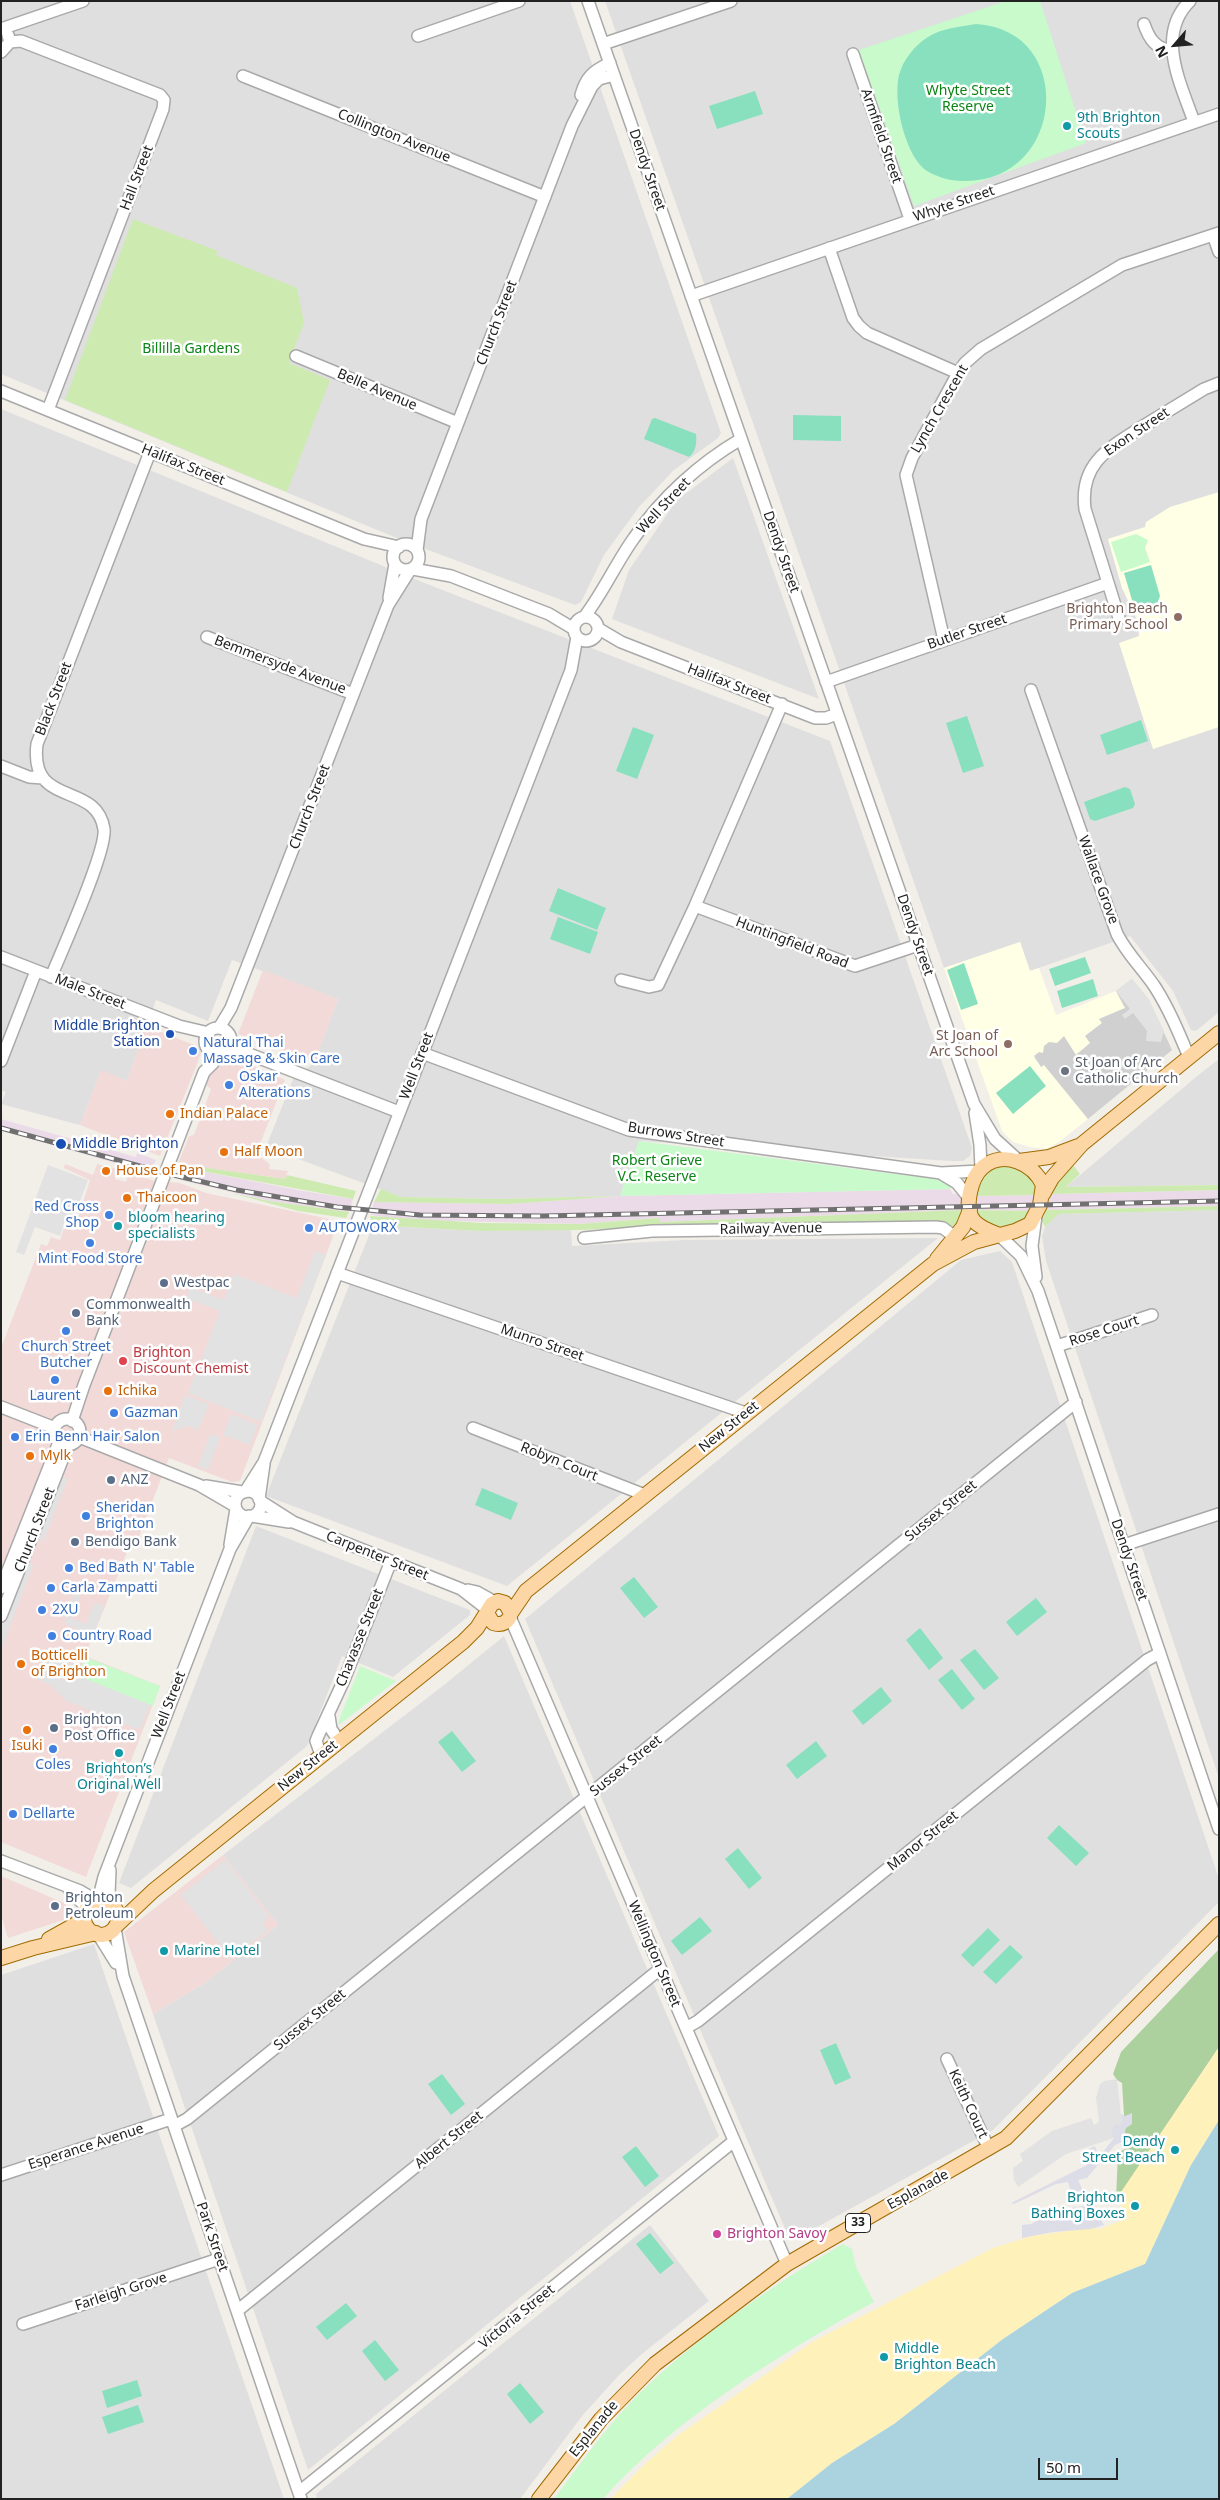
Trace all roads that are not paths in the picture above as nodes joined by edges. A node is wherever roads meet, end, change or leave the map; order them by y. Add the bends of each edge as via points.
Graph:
1 (83, 1) edge
2 (519, 1) edge
3 (588, 1) edge
4 (731, 1) edge
5 (1190, 1) edge
6 (1144, 24) dead end
7 (3, 28) edge
8 (418, 36) dead end
9 (10, 42) junction
10 (603, 44) junction
11 (1172, 51) junction
12 (1, 52) edge
13 (853, 54) dead end
14 (610, 63) junction
15 (614, 75) junction
16 (243, 76) dead end
17 (1219, 114) edge
18 (1194, 122) junction
19 (572, 126) junction
20 (545, 197) junction
21 (910, 218) junction
22 (1216, 234) edge
23 (829, 248) junction
24 (1219, 252) edge
25 (691, 296) junction
26 (296, 356) dead end
27 (958, 373) junction
28 (1219, 383) edge
29 (1, 391) edge
30 (48, 410) junction
31 (458, 423) junction
32 (741, 440) junction
33 (150, 452) junction
34 (421, 519) junction
35 (364, 539) junction
36 (400, 546) junction
37 (418, 552) junction
38 (394, 561) junction
39 (411, 570) junction
40 (451, 576) junction
41 (1108, 583) junction
42 (388, 605) junction
43 (1119, 618) dead end
44 (586, 629) junction
45 (207, 637) dead end
46 (944, 640) junction
47 (826, 682) junction
48 (1031, 690) dead end
49 (353, 694) junction
50 (782, 704) junction
51 (837, 714) junction
52 (1, 766) edge
53 (43, 778) junction
54 (695, 906) junction
55 (918, 946) junction
56 (1, 957) edge
57 (36, 971) junction
58 (51, 977) junction
59 (621, 980) dead end
60 (1219, 1033) edge
61 (218, 1041) junction
62 (422, 1053) junction
63 (1189, 1057) junction
64 (1, 1061) edge
65 (974, 1104) junction
66 (399, 1112) junction
67 (1082, 1144) junction
68 (1018, 1161) junction
69 (980, 1170) junction
70 (941, 1173) junction
71 (1043, 1194) junction
72 (970, 1204) junction
73 (1036, 1214) junction
74 (998, 1234) junction
75 (584, 1238) dead end
76 (959, 1242) junction
77 (337, 1273) junction
78 (1038, 1291) junction
79 (1152, 1315) dead end
80 (1057, 1346) junction
81 (1076, 1402) junction
82 (1, 1406) edge
83 (746, 1413) junction
84 (72, 1421) junction
85 (55, 1428) junction
86 (473, 1428) dead end
87 (79, 1437) junction
88 (64, 1444) junction
89 (264, 1462) junction
90 (199, 1485) junction
91 (244, 1492) junction
92 (645, 1496) junction
93 (259, 1500) junction
94 (236, 1507) junction
95 (1219, 1514) edge
96 (251, 1516) junction
97 (293, 1522) junction
98 (1124, 1545) junction
99 (230, 1549) junction
100 (391, 1561) junction
101 (1, 1588) edge
102 (499, 1613) junction
103 (1, 1616) edge
104 (1160, 1653) junction
105 (328, 1716) junction
106 (339, 1741) junction
107 (321, 1755) junction
108 (587, 1798) junction
109 (1219, 1829) edge
110 (1, 1861) edge
111 (111, 1863) junction
112 (104, 1877) junction
113 (61, 1885) junction
114 (153, 1891) junction
115 (105, 1904) junction
116 (85, 1913) junction
117 (1219, 1924) edge
118 (115, 1927) junction
119 (97, 1934) junction
120 (33, 1948) junction
121 (1, 1958) edge
122 (660, 1969) junction
123 (123, 1976) junction
124 (686, 2028) junction
125 (947, 2059) dead end
126 (172, 2123) junction
127 (734, 2141) junction
128 (989, 2150) junction
129 (1, 2175) edge
130 (219, 2259) junction
131 (787, 2264) junction
132 (237, 2311) junction
133 (23, 2324) dead end
134 (300, 2496) edge
135 (539, 2499) edge

1 - 7 street
2 - 8 street
3 - 10 street, Dendy Street
4 - 10 street
5 - 11 street via 1177,22
6 - 11 street via 1152,42
7 - 9 street
9 - 12 street
9 - 30 street, Hall Street via 21,42 160,94 164,100
10 - 14 street, Dendy Street
11 - 18 street
13 - 21 street, Armfield Street
14 - 15 street, Dendy Street
14 - 19 street, Church Street via 586,78
15 - 19 street, Church Street via 599,79 592,86
15 - 25 street, Dendy Street
16 - 20 street, Collington Avenue
17 - 18 street, Whyte Street
18 - 21 street, Whyte Street
19 - 20 street, Church Street
20 - 31 street, Church Street
21 - 23 street, Whyte Street
22 - 24 street
22 - 27 street, Lynch Crescent via 1122,265 981,349
23 - 25 street, Whyte Street
23 - 27 street via 853,318 859,326
25 - 32 street, Dendy Street
26 - 31 street, Belle Avenue
27 - 46 street, Lynch Crescent via 906,475
28 - 41 street, Exon Street via 1113,445 1090,470 1084,488 1085,509
29 - 30 street, Halifax Street
30 - 33 street, Halifax Street
31 - 34 street, Church Street
32 - 44 street, Well Street via 707,462 673,492 634,537 604,588
32 - 47 street, Dendy Street
33 - 35 street, Halifax Street
33 - 53 street, Black Street via 39,737 37,762
34 - 36 street, Church Street
34 - 37 street, Church Street
35 - 36 street, Halifax Street
35 - 38 street, Halifax Street
36 - 37 street via 410,544
36 - 38 street
37 - 39 street via 418,563
37 - 40 street, Halifax Street
38 - 39 street via 402,570
38 - 42 street, Church Street
39 - 40 street, Halifax Street
39 - 42 street, Church Street
40 - 44 street, Halifax Street
41 - 43 street, Exon Street
41 - 46 street, Butler Street
42 - 49 street, Church Street
44 - 50 street, Halifax Street
44 - 62 street, Well Street
45 - 49 street, Bemmersyde Avenue
46 - 47 street, Butler Street
47 - 51 street, Dendy Street
48 - 63 street, Wallace Grove via 1117,934 1159,993
49 - 61 street, Church Street
50 - 51 street, Halifax Street via 815,718
50 - 54 street
51 - 55 street, Dendy Street
52 - 53 street via 29,777
53 - 58 street via 51,787 92,806 104,832 100,853
54 - 55 street, Huntingfield Road via 855,966
54 - 59 street via 658,984 649,987
55 - 65 street, Dendy Street
56 - 57 street, Male Street
57 - 58 street, Male Street
57 - 64 street
58 - 61 street, Male Street
60 - 63 main road
61 - 66 street, Male Street
61 - 84 street, Church Street via 213,1063 204,1072
62 - 66 street, Well Street
62 - 70 street, Burrows Street via 629,1130
63 - 67 main road
65 - 68 street, Dendy Street via 995,1139
65 - 69 street, Dendy Street
66 - 77 street, Well Street
67 - 68 main road via 1049,1158
67 - 71 main road via 1055,1174
68 - 69 main road via 996,1161
68 - 71 main road via 1037,1176 1043,1186
69 - 70 street, Burrows Street
69 - 72 main road via 971,1189
70 - 72 street, Burrows Street via 957,1183
71 - 73 main road
72 - 74 main road via 975,1222
72 - 76 main road, New Street
73 - 74 main road via 1032,1222 1022,1229
73 - 78 street, Dendy Street via 1032,1246
74 - 76 main road, New Street
74 - 78 street, Dendy Street via 1022,1256
75 - 76 street, Railway Avenue via 652,1231 936,1227 943,1228
76 - 83 main road, New Street
77 - 83 street, Munro Street
77 - 89 street, Well Street
78 - 80 street, Dendy Street
79 - 80 street, Rose Court
80 - 81 street, Dendy Street
81 - 98 street, Dendy Street
81 - 108 street, Sussex Street
82 - 85 street
83 - 92 main road, New Street
84 - 85 street via 64,1420
84 - 87 street via 78,1426
85 - 88 street via 55,1436
86 - 92 street, Robyn Court
87 - 88 street via 75,1442
87 - 90 street
88 - 101 street, Church Street
88 - 103 street, Church Street
89 - 91 street, Well Street
89 - 93 street, Well Street
90 - 91 street
90 - 94 street
91 - 93 street via 252,1492
91 - 94 street via 236,1498
92 - 102 main road, New Street
93 - 96 street via 258,1512
93 - 97 street, Carpenter Street
94 - 96 street via 242,1515
94 - 99 street, Well Street
95 - 98 street
96 - 97 street, Carpenter Street
96 - 99 street, Well Street
97 - 100 street, Carpenter Street
98 - 104 street, Dendy Street
99 - 111 street, Well Street
100 - 102 street, Carpenter Street via 462,1589
100 - 105 street, Chavasse Street
102 - 106 main road, New Street
102 - 108 street, Wellington Street via 520,1643
104 - 109 street, Dendy Street
104 - 124 street, Manor Street via 1147,1660 698,2022
105 - 106 street
105 - 107 street, Chavasse Street via 316,1741
106 - 107 main road, New Street
107 - 114 main road, New Street
108 - 122 street, Wellington Street
108 - 126 street, Sussex Street via 187,2119
110 - 113 street
111 - 112 street, Well Street
111 - 115 street, Well Street
112 - 113 street via 89,1886
112 - 115 street, Well Street
113 - 115 street via 86,1893
113 - 116 street via 81,1900
114 - 115 main road, New Street
114 - 118 main road, New Street
115 - 116 main road via 92,1904
115 - 118 main road via 118,1916
116 - 119 main road via 88,1928
116 - 120 main road via 74,1926
117 - 128 main road, Esplanade / 33 via 1036,2110
118 - 119 main road via 107,1933
118 - 123 street, Park Street
119 - 120 main road
119 - 123 street, Park Street via 105,1942
120 - 121 main road
122 - 124 street, Wellington Street
122 - 132 street, Albert Street
123 - 126 street, Park Street
124 - 127 street, Wellington Street
125 - 128 street, Keith Court
126 - 129 street, Esperance Avenue
126 - 130 street, Park Street
127 - 131 street, Wellington Street
127 - 134 street, Victoria Street
128 - 131 main road, Esplanade / 33
130 - 132 street, Park Street
130 - 133 street, Farleigh Grove
131 - 135 main road, Esplanade / 33 via 675,2348 635,2383 592,2429
132 - 134 street, Park Street

